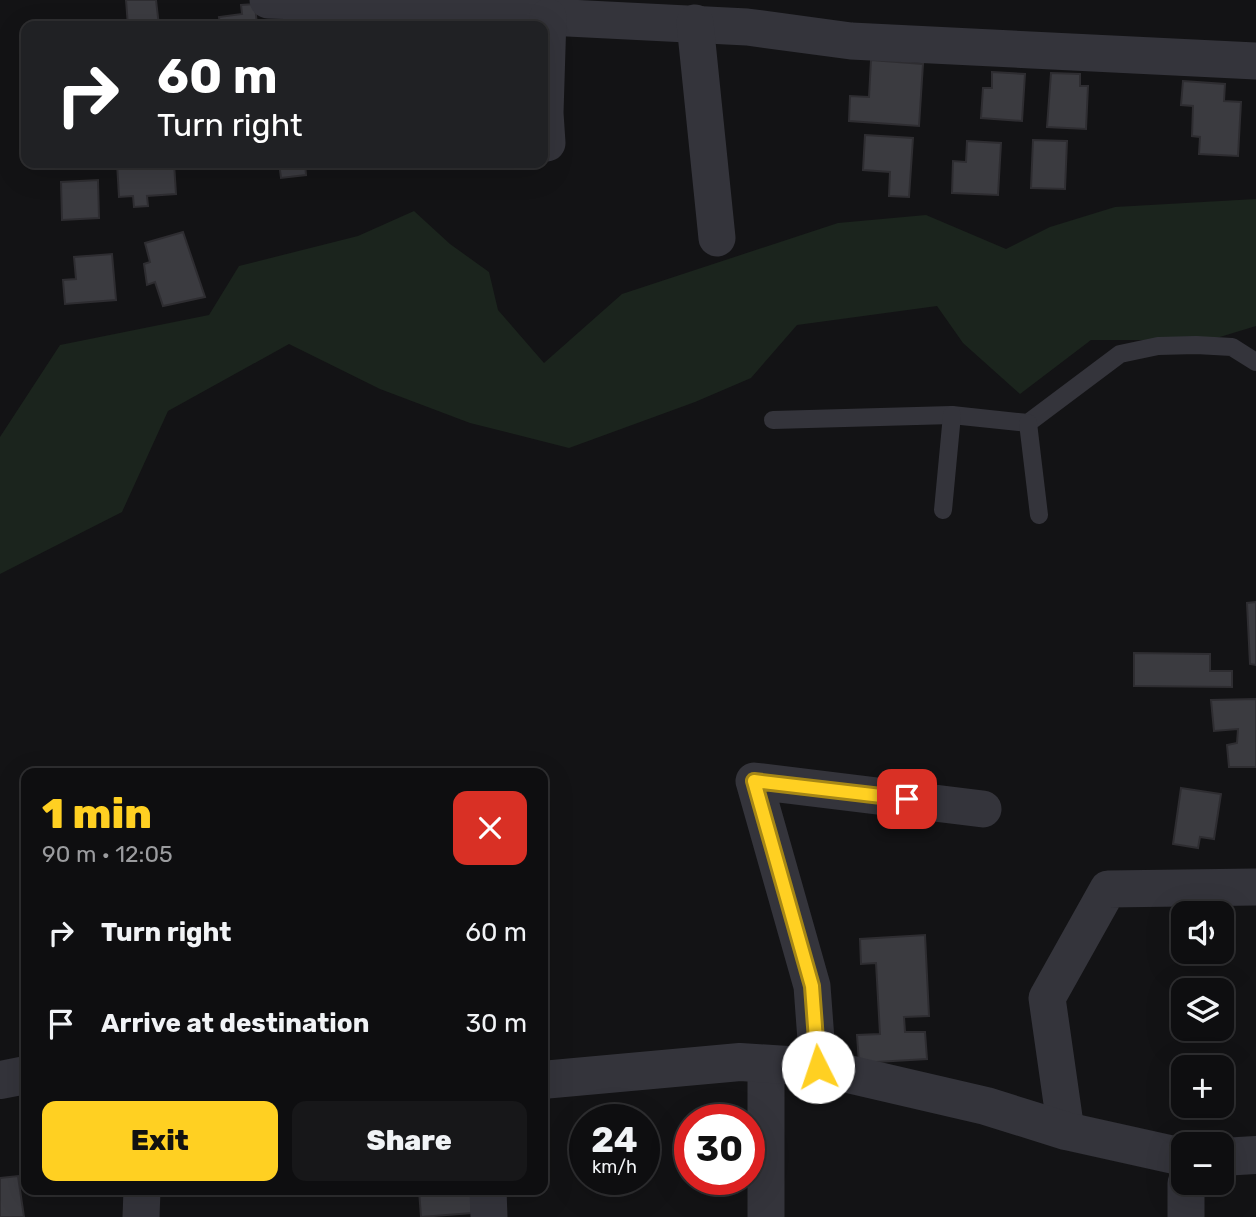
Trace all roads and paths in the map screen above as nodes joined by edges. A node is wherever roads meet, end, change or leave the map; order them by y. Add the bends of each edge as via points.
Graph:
1 (268, 0) edge
2 (731, 13) edge
3 (548, 17) junction
4 (548, 21) edge
5 (695, 23) junction
6 (1256, 61) edge
7 (718, 238) dead end
8 (1256, 362) edge
9 (953, 415) junction
10 (773, 420) dead end
11 (1028, 423) junction
12 (943, 510) dead end
13 (1039, 514) dead end
14 (983, 808) dead end
15 (1256, 887) edge
16 (766, 1064) junction
17 (818, 1067) junction
18 (21, 1076) edge
19 (548, 1079) edge
20 (0, 1080) edge
21 (1066, 1131) junction
22 (1171, 1154) edge
23 (1256, 1155) edge
24 (1234, 1156) edge
25 (142, 1195) edge
26 (488, 1195) edge
27 (1186, 1195) edge
28 (141, 1217) edge
29 (489, 1217) edge
30 (766, 1217) edge
31 (1186, 1217) edge

1 - 3 street via 467,6
2 - 5 street
2 - 6 street via 851,41
3 - 4 street
3 - 5 street
5 - 7 street
8 - 11 lane via 1232,347 1158,346 1120,354
9 - 10 lane
9 - 11 lane
9 - 12 lane
11 - 13 lane
14 - 17 street via 754,781 812,986
15 - 21 street via 1108,889 1047,998
16 - 17 street
16 - 19 street via 740,1062
16 - 30 street
17 - 21 street
18 - 20 street
21 - 22 street
23 - 24 street
25 - 28 street
26 - 29 street
27 - 31 street

